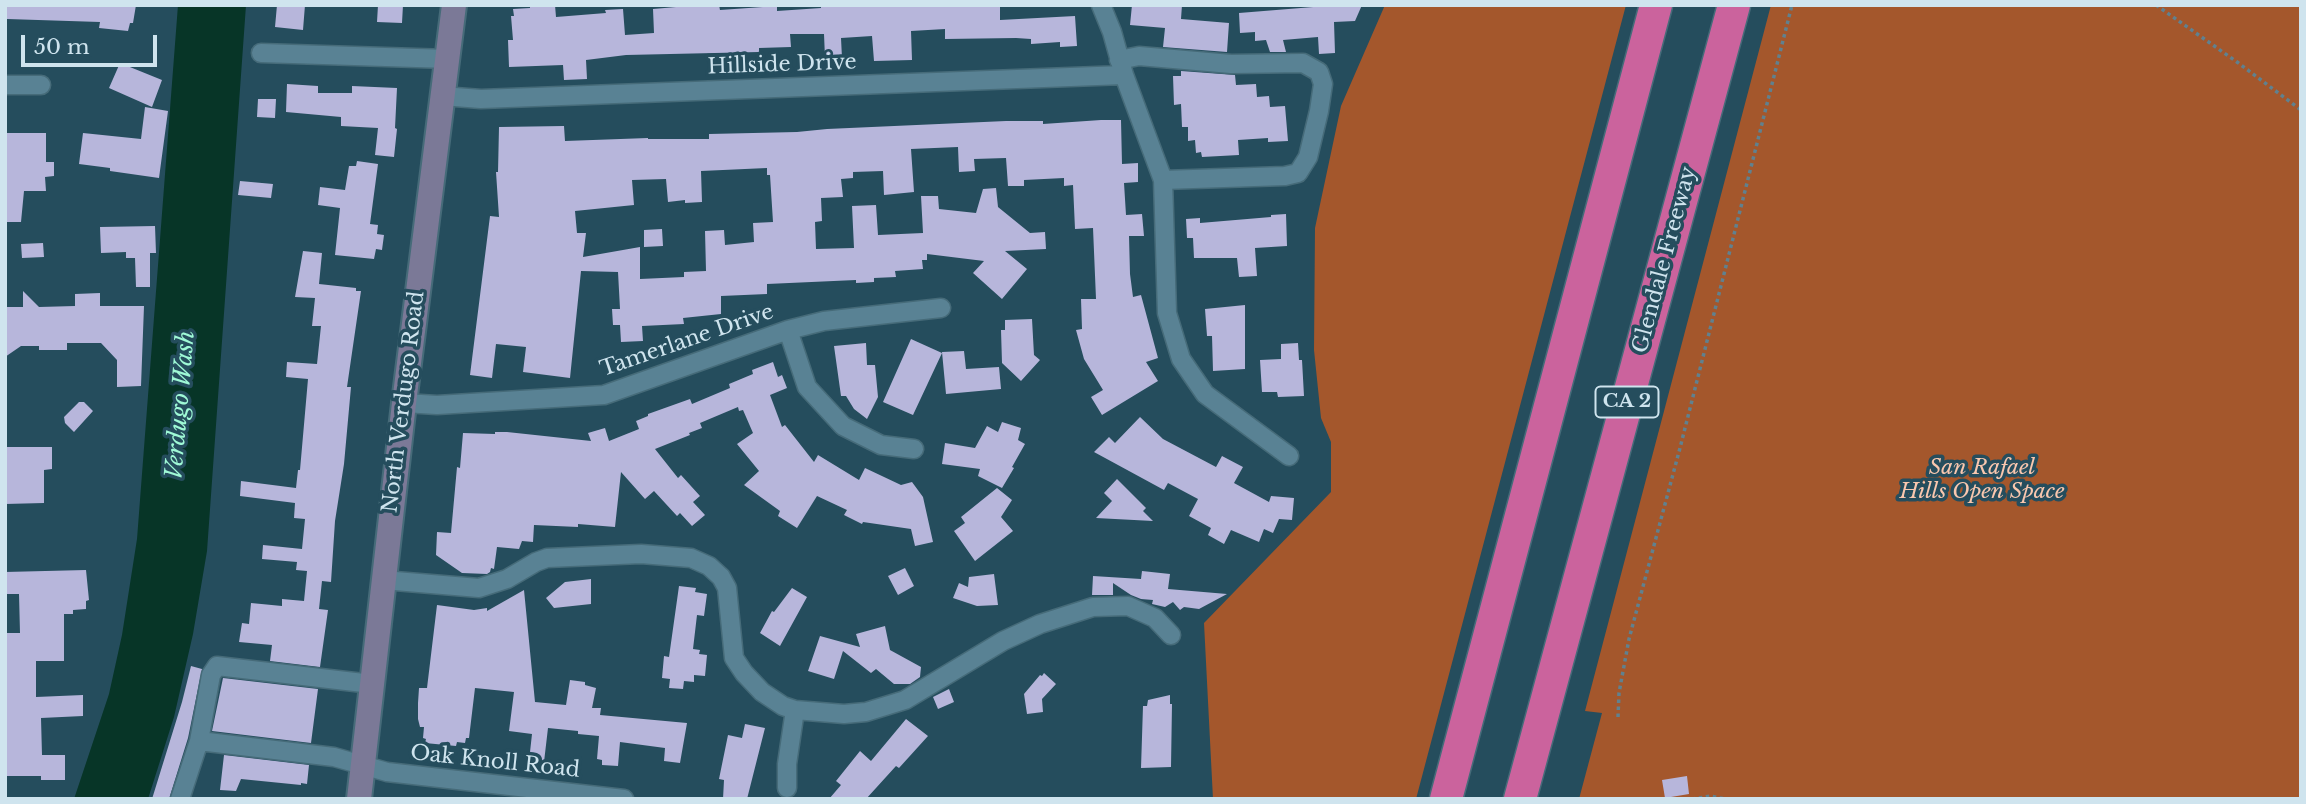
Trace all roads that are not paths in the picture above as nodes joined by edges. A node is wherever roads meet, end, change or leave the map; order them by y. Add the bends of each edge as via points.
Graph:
1 (454, 5) edge
2 (1101, 5) edge
3 (1656, 5) edge
4 (1734, 5) edge
5 (261, 52) dead end
6 (447, 59) junction
7 (1121, 68) junction
8 (5, 85) edge
9 (41, 85) dead end
10 (442, 96) junction
11 (1163, 180) junction
12 (941, 308) dead end
13 (788, 330) junction
14 (404, 403) junction
15 (914, 449) dead end
16 (1289, 456) dead end
17 (383, 580) junction
18 (1171, 635) dead end
19 (372, 684) junction
20 (795, 710) junction
21 (199, 741) junction
22 (362, 765) junction
23 (788, 788) dead end
24 (180, 799) edge
25 (359, 799) edge
26 (624, 799) edge
27 (1446, 799) edge
28 (1520, 799) edge

1 - 6 main road, North Verdugo Road
2 - 7 street
3 - 27 highway
4 - 28 highway, Glendale Freeway / CA 2
5 - 6 street
6 - 10 main road, North Verdugo Road
7 - 10 street, Hillside Drive via 481,99
7 - 11 street
7 - 11 street, Hillside Drive via 1139,56 1231,64 1303,62 1319,72 1323,84 1308,157 1298,173
8 - 9 street
10 - 14 main road, North Verdugo Road
11 - 16 street via 1167,313 1181,359 1205,394
12 - 13 street, Tamerlane Drive via 824,321
13 - 14 street, Tamerlane Drive via 604,395
13 - 15 street via 807,387 843,426 881,446
14 - 17 main road, North Verdugo Road
17 - 19 main road, North Verdugo Road
17 - 20 street via 478,588 547,558 641,554 691,558 709,566 727,588 734,658 744,673 762,692
18 - 20 street via 1155,618 1128,606 1093,607 1003,641 905,700 844,714
19 - 21 street via 217,666 211,675
19 - 22 main road, North Verdugo Road
20 - 23 street
21 - 22 street, Oak Knoll Road via 334,757
21 - 24 street
22 - 25 main road, North Verdugo Road
22 - 26 street, Oak Knoll Road via 387,772

